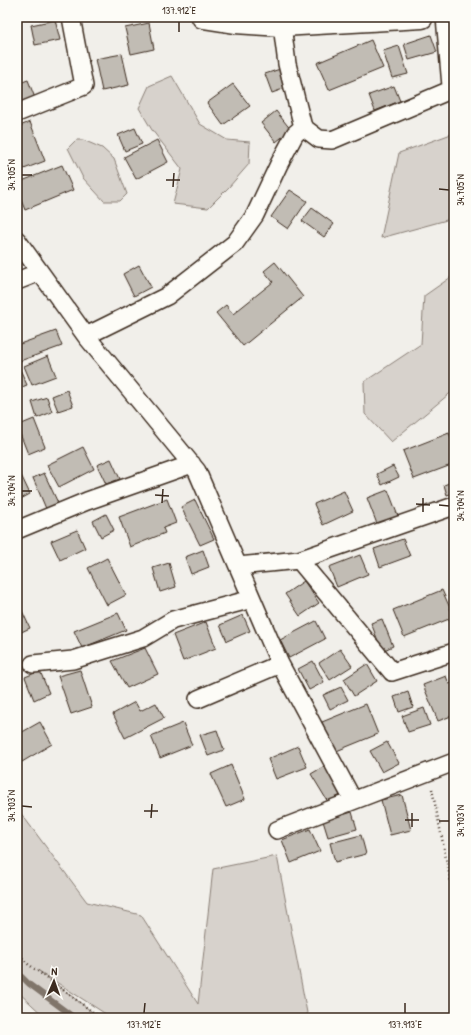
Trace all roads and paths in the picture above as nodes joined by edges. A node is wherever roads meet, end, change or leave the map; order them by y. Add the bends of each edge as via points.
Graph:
1 (71, 17) edge
2 (203, 17) edge
3 (422, 17) edge
4 (445, 17) edge
5 (282, 25) junction
6 (17, 114) edge
7 (303, 127) junction
8 (17, 240) edge
9 (40, 272) junction
10 (17, 281) edge
11 (86, 336) junction
12 (192, 464) junction
13 (454, 506) edge
14 (17, 530) edge
15 (299, 560) junction
16 (238, 566) junction
17 (252, 599) junction
18 (454, 652) edge
19 (33, 664) dead end
20 (280, 664) junction
21 (198, 699) dead end
22 (454, 762) edge
23 (428, 771) junction
24 (353, 800) junction
25 (278, 830) dead end
26 (454, 898) edge
27 (17, 952) edge
28 (102, 1018) edge

1 - 6 street via 84,86
2 - 5 main road
3 - 5 main road
4 - 7 street via 451,86 448,91 332,140 319,139
5 - 7 street via 287,64
7 - 11 street via 295,134 255,215 235,243 167,296
8 - 9 street
9 - 10 street
9 - 11 street
11 - 12 street
12 - 14 street via 87,501
12 - 16 street via 197,470
13 - 15 street
15 - 16 street
15 - 18 street via 392,672
16 - 17 street
17 - 19 street via 173,620 143,638 73,660
17 - 20 street
20 - 21 street
20 - 24 street
22 - 23 street
23 - 24 street
23 - 26 path
24 - 25 street
27 - 28 path via 28,964

